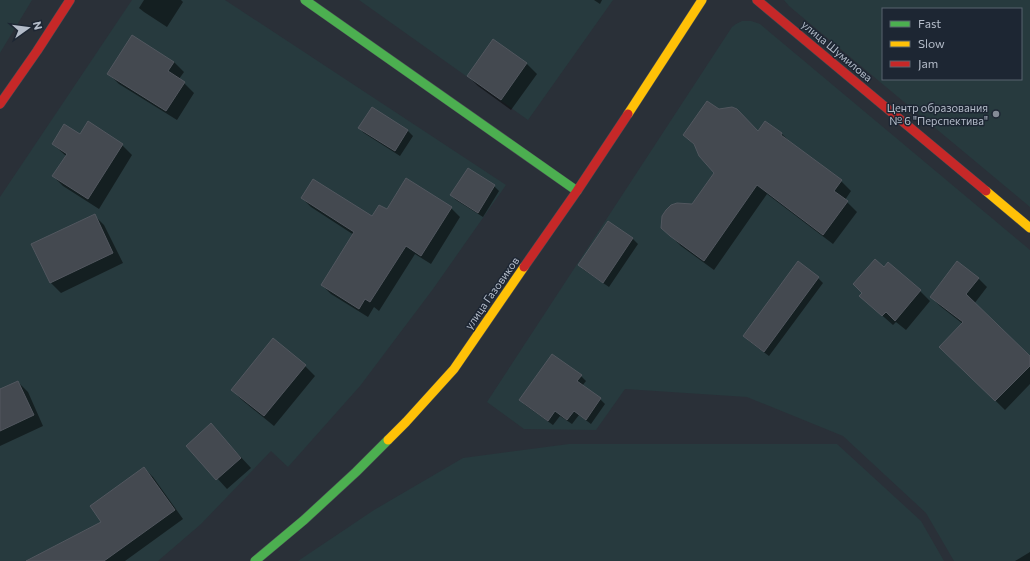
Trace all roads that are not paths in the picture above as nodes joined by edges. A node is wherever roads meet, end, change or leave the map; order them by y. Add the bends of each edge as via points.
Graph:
1 (70, 0) edge
2 (306, 0) edge
3 (702, 0) edge
4 (757, 0) edge
5 (0, 104) edge
6 (577, 191) junction
7 (1030, 228) edge
8 (255, 561) edge

1 - 5 street
2 - 6 street
3 - 6 street, улица Газовиков
4 - 7 street, улица Шумилова
6 - 8 street, улица Газовиков via 454,369 356,472

